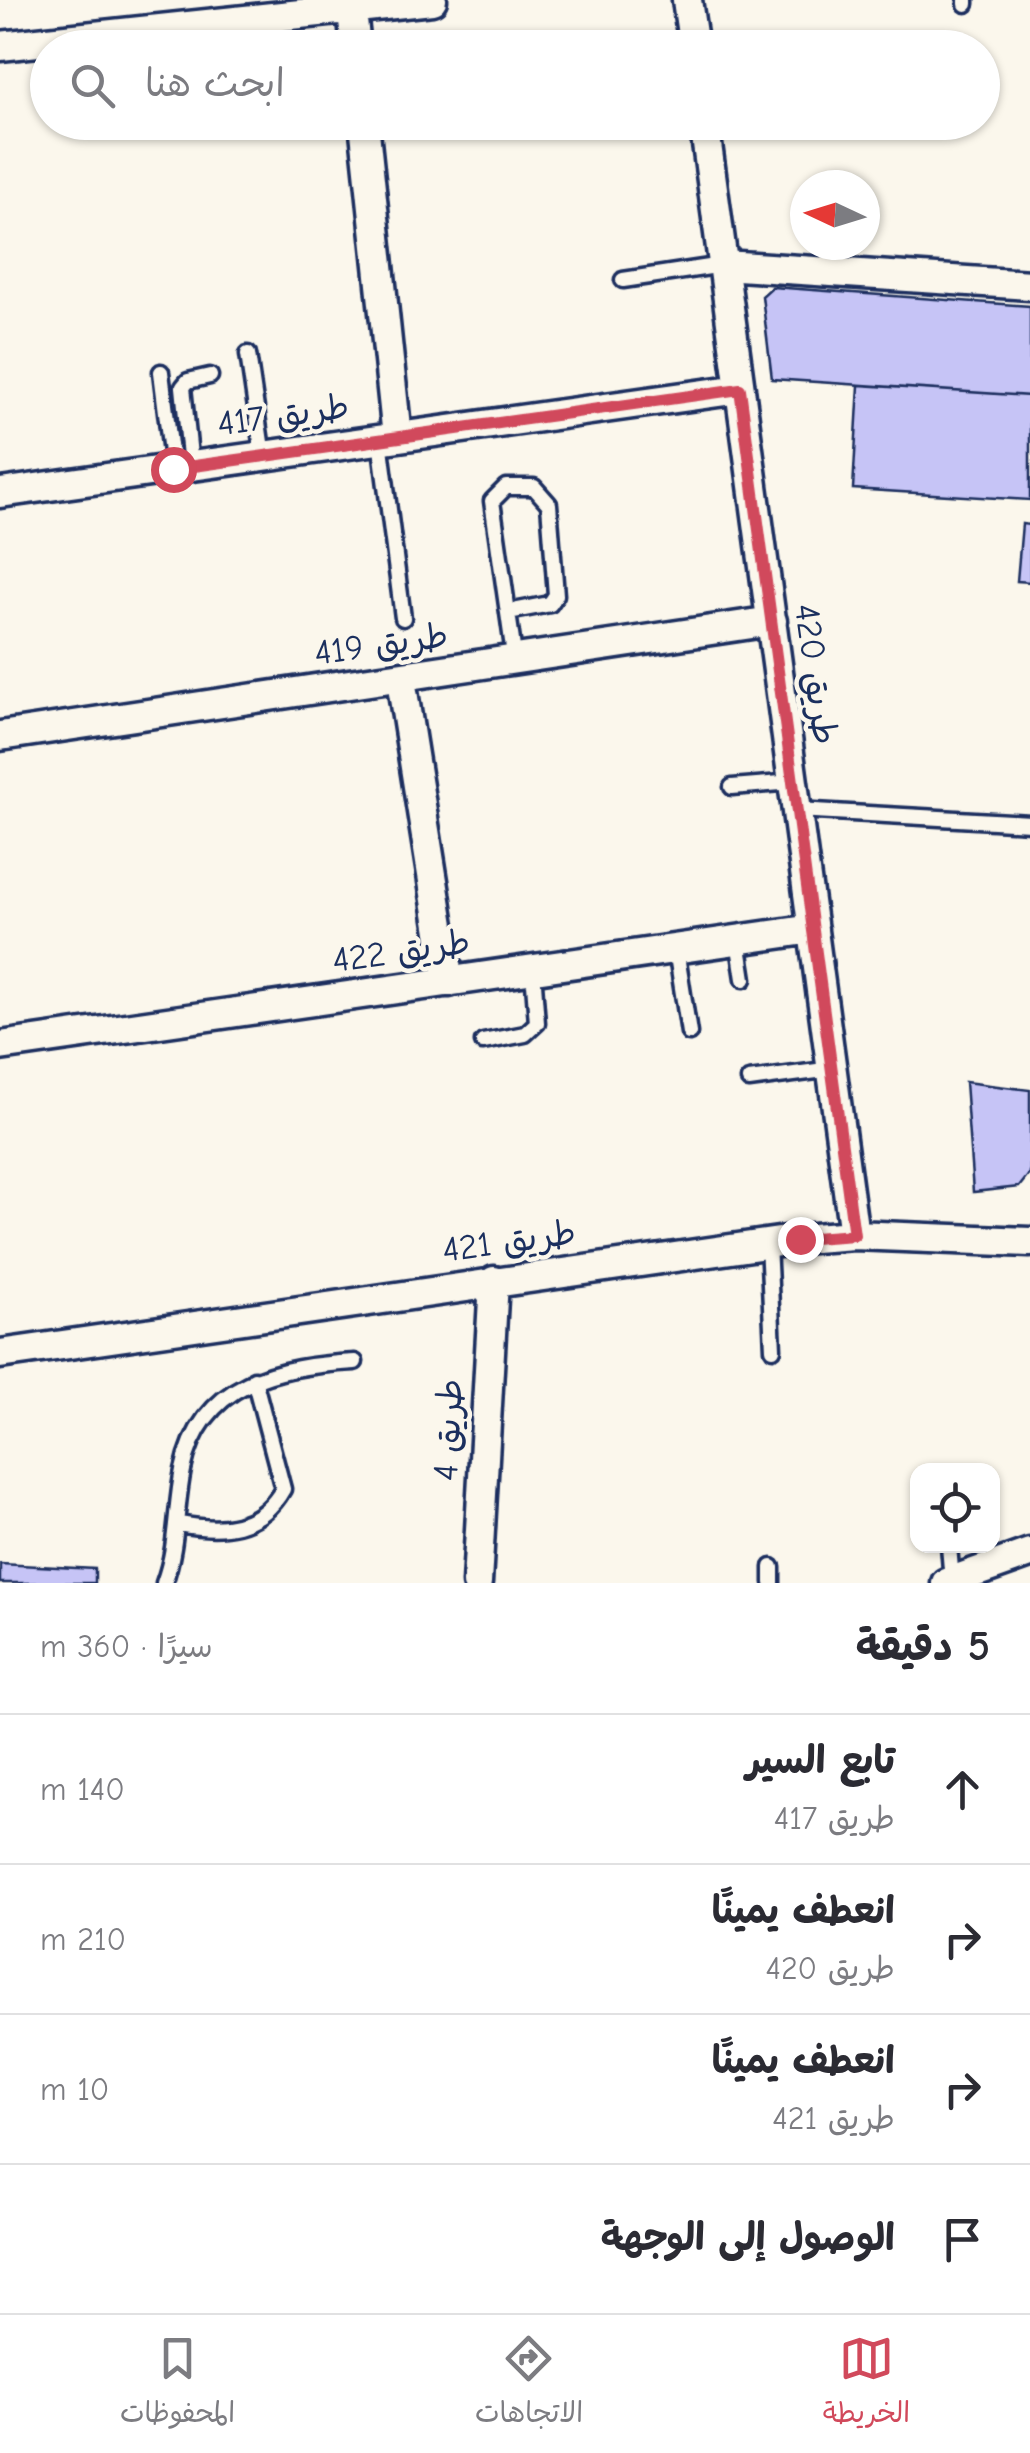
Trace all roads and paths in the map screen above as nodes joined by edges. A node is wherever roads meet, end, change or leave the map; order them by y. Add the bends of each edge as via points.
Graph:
1 (432, 0) edge
2 (687, 0) edge
3 (243, 9) edge
4 (352, 12) junction
5 (105, 30) edge
6 (354, 30) edge
7 (691, 30) edge
8 (30, 41) edge
9 (0, 46) edge
10 (365, 140) edge
11 (706, 140) edge
12 (723, 266) junction
13 (623, 280) dead end
14 (1030, 285) edge
15 (248, 354) dead end
16 (161, 372) dead end
17 (210, 376) dead end
18 (740, 389) junction
19 (389, 438) junction
20 (262, 456) junction
21 (182, 467) junction
22 (0, 493) edge
23 (508, 612) junction
24 (402, 618) dead end
25 (772, 622) junction
26 (515, 662) junction
27 (400, 679) junction
28 (0, 736) edge
29 (793, 782) junction
30 (732, 787) dead end
31 (797, 810) junction
32 (1030, 822) edge
33 (813, 930) junction
34 (738, 940) junction
35 (676, 949) junction
36 (533, 970) junction
37 (744, 979) dead end
38 (449, 982) junction
39 (690, 1033) dead end
40 (483, 1042) dead end
41 (0, 1046) edge
42 (832, 1068) junction
43 (748, 1080) dead end
44 (854, 1235) junction
45 (1030, 1242) edge
46 (768, 1243) junction
47 (494, 1281) junction
48 (773, 1349) dead end
49 (0, 1354) edge
50 (356, 1362) dead end
51 (254, 1379) junction
52 (180, 1524) junction
53 (949, 1553) edge
54 (1030, 1553) edge
55 (948, 1582) edge
56 (164, 1583) edge
57 (476, 1583) edge

1 - 4 street
2 - 7 street
3 - 4 street
3 - 5 street
4 - 6 street
8 - 9 street
10 - 19 street, طريق 417
11 - 12 street, طريق 420
12 - 13 lane
12 - 14 street
12 - 18 street, طريق 420
15 - 20 lane
16 - 21 lane
17 - 21 lane via 183,387
18 - 19 street, طريق 417
18 - 25 street, طريق 420
19 - 20 street, طريق 417
19 - 24 lane
20 - 21 street, طريق 417
21 - 22 street, طريق 417
23 - 23 lane via 550,604 556,595 549,504 534,487 506,487 492,502
23 - 26 lane
25 - 26 street, طريق 419
25 - 29 street, طريق 420
26 - 27 street, طريق 419
27 - 28 street, طريق 419
27 - 38 street
29 - 30 lane
29 - 31 street, طريق 420
31 - 32 lane
31 - 33 street, طريق 420
33 - 34 street, طريق 422
33 - 42 street, طريق 420
34 - 35 street, طريق 422
34 - 37 lane
35 - 36 street, طريق 422
35 - 39 lane
36 - 38 street, طريق 422
36 - 40 lane via 537,1022 525,1034
38 - 41 street, طريق 422
42 - 43 lane
42 - 44 street, طريق 420
44 - 45 street, طريق 421
44 - 46 street, طريق 421
46 - 47 street, طريق 421
46 - 48 lane
47 - 49 street, طريق 421
47 - 57 street, طريق 4
50 - 51 lane via 281,1369
51 - 52 lane via 208,1415 192,1441
51 - 52 lane via 283,1489 240,1528
52 - 56 lane
53 - 55 lane
54 - 55 street

